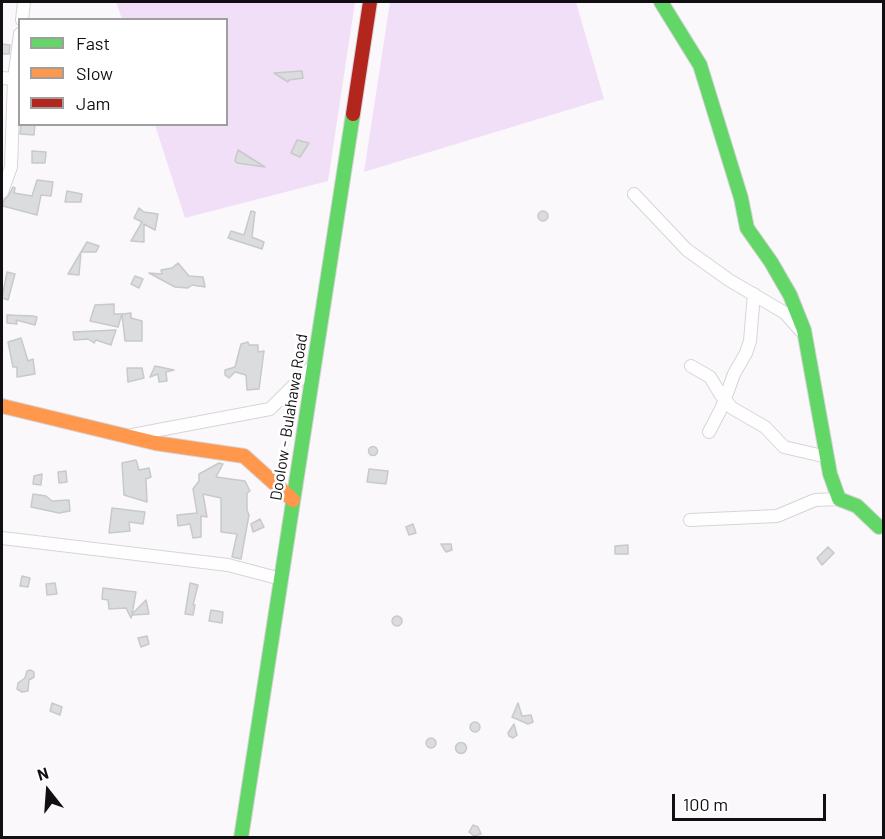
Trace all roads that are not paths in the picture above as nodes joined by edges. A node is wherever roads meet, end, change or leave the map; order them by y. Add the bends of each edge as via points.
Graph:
1 (24, 2) edge
2 (370, 2) edge
3 (661, 2) edge
4 (21, 18) edge
5 (18, 42) edge
6 (8, 79) edge
7 (6, 166) edge
8 (2, 192) edge
9 (634, 194) dead end
10 (754, 294) junction
11 (806, 337) junction
12 (314, 365) junction
13 (691, 366) dead end
14 (725, 399) junction
15 (2, 408) edge
16 (709, 432) dead end
17 (127, 436) junction
18 (827, 457) junction
19 (293, 500) junction
20 (839, 500) junction
21 (690, 520) dead end
22 (879, 527) dead end
23 (2, 538) edge
24 (281, 579) junction
25 (241, 837) edge

1 - 4 street
2 - 12 street, Doolow - Bulahawa Road
3 - 11 street via 700,65 747,228 790,296
5 - 6 street
6 - 7 street
7 - 8 street
9 - 10 street via 687,250
10 - 11 street via 785,313
10 - 14 street via 750,341
11 - 18 street
12 - 17 street via 270,410
12 - 19 street, Doolow - Bulahawa Road
13 - 14 street via 710,377
14 - 16 street
14 - 18 street via 732,408 765,427 784,447
15 - 17 street
17 - 19 street via 244,456
18 - 20 street
19 - 24 street, Doolow - Bulahawa Road
20 - 21 street via 815,500 777,516
20 - 22 street via 853,502
23 - 24 street via 228,566
24 - 25 street, Doolow - Bulahawa Road

